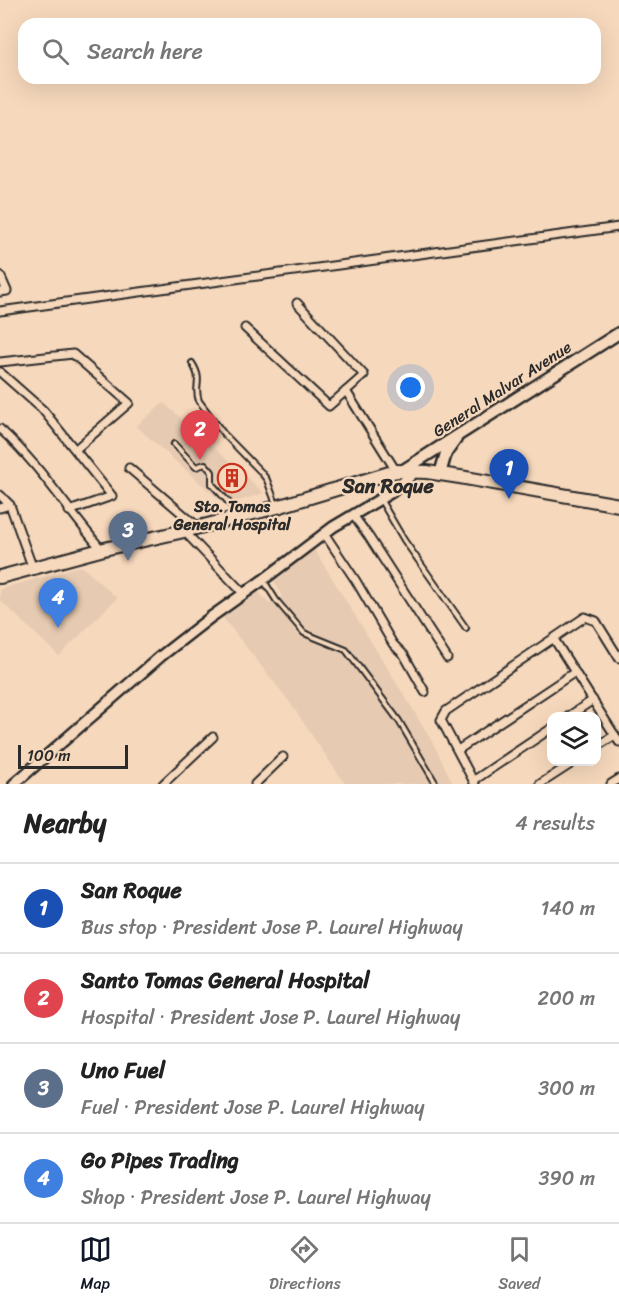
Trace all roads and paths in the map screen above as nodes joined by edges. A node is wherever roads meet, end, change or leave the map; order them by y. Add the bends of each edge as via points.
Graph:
1 (619, 227) edge
2 (0, 275) edge
3 (0, 292) edge
4 (297, 303) dead end
5 (0, 311) edge
6 (245, 328) dead end
7 (619, 333) edge
8 (0, 362) edge
9 (192, 363) dead end
10 (0, 372) edge
11 (346, 391) junction
12 (0, 429) edge
13 (459, 435) junction
14 (174, 444) dead end
15 (76, 449) junction
16 (129, 468) dead end
17 (399, 471) junction
18 (416, 471) junction
19 (440, 474) junction
20 (0, 495) edge
21 (380, 499) junction
22 (10, 505) junction
23 (277, 507) junction
24 (618, 507) edge
25 (0, 508) edge
26 (69, 511) junction
27 (241, 515) junction
28 (353, 515) junction
29 (198, 527) junction
30 (184, 531) junction
31 (324, 533) junction
32 (101, 549) junction
33 (33, 569) junction
34 (0, 577) edge
35 (263, 580) junction
36 (244, 594) junction
37 (466, 628) dead end
38 (554, 639) junction
39 (447, 658) dead end
40 (619, 658) edge
41 (575, 672) junction
42 (425, 692) dead end
43 (593, 700) junction
44 (576, 712) edge
45 (547, 732) edge
46 (213, 737) dead end
47 (617, 739) edge
48 (601, 745) edge
49 (458, 750) junction
50 (283, 757) dead end
51 (568, 766) edge
52 (619, 779) edge
53 (21, 782) edge
54 (474, 783) edge
55 (163, 784) edge
56 (255, 784) edge
57 (436, 784) edge
58 (540, 784) edge
59 (611, 784) edge

1 - 5 street
2 - 3 street via 7,291
4 - 11 street via 364,375
6 - 11 street via 329,406
7 - 13 main road, General Malvar Avenue
8 - 15 street via 73,354 129,403
9 - 23 lane via 199,375 199,401 267,480
10 - 15 street via 43,410
11 - 17 street
12 - 26 street via 42,472
13 - 17 main road, General Malvar Avenue
13 - 19 main road via 446,453
14 - 27 lane via 196,467 205,464 212,472 212,483
15 - 26 street via 112,496
16 - 29 street
17 - 18 highway
17 - 23 highway
18 - 19 highway
18 - 21 street
19 - 24 highway
20 - 22 street
21 - 28 street
21 - 37 lane
22 - 25 street
22 - 33 street
23 - 27 highway
26 - 32 street
27 - 29 highway
28 - 31 street
28 - 39 street
29 - 30 highway
30 - 32 highway
30 - 36 street
31 - 35 street
31 - 42 street
32 - 33 highway
33 - 34 highway
35 - 36 street
35 - 57 lane via 304,633 346,650 399,721
36 - 53 street via 161,656
38 - 40 street via 585,617 591,618
38 - 41 street
38 - 49 street via 442,716
41 - 43 street
41 - 49 street
43 - 44 street
43 - 47 street
45 - 54 street
46 - 55 street
47 - 48 street
49 - 54 street
50 - 56 street
51 - 58 street
52 - 59 street

